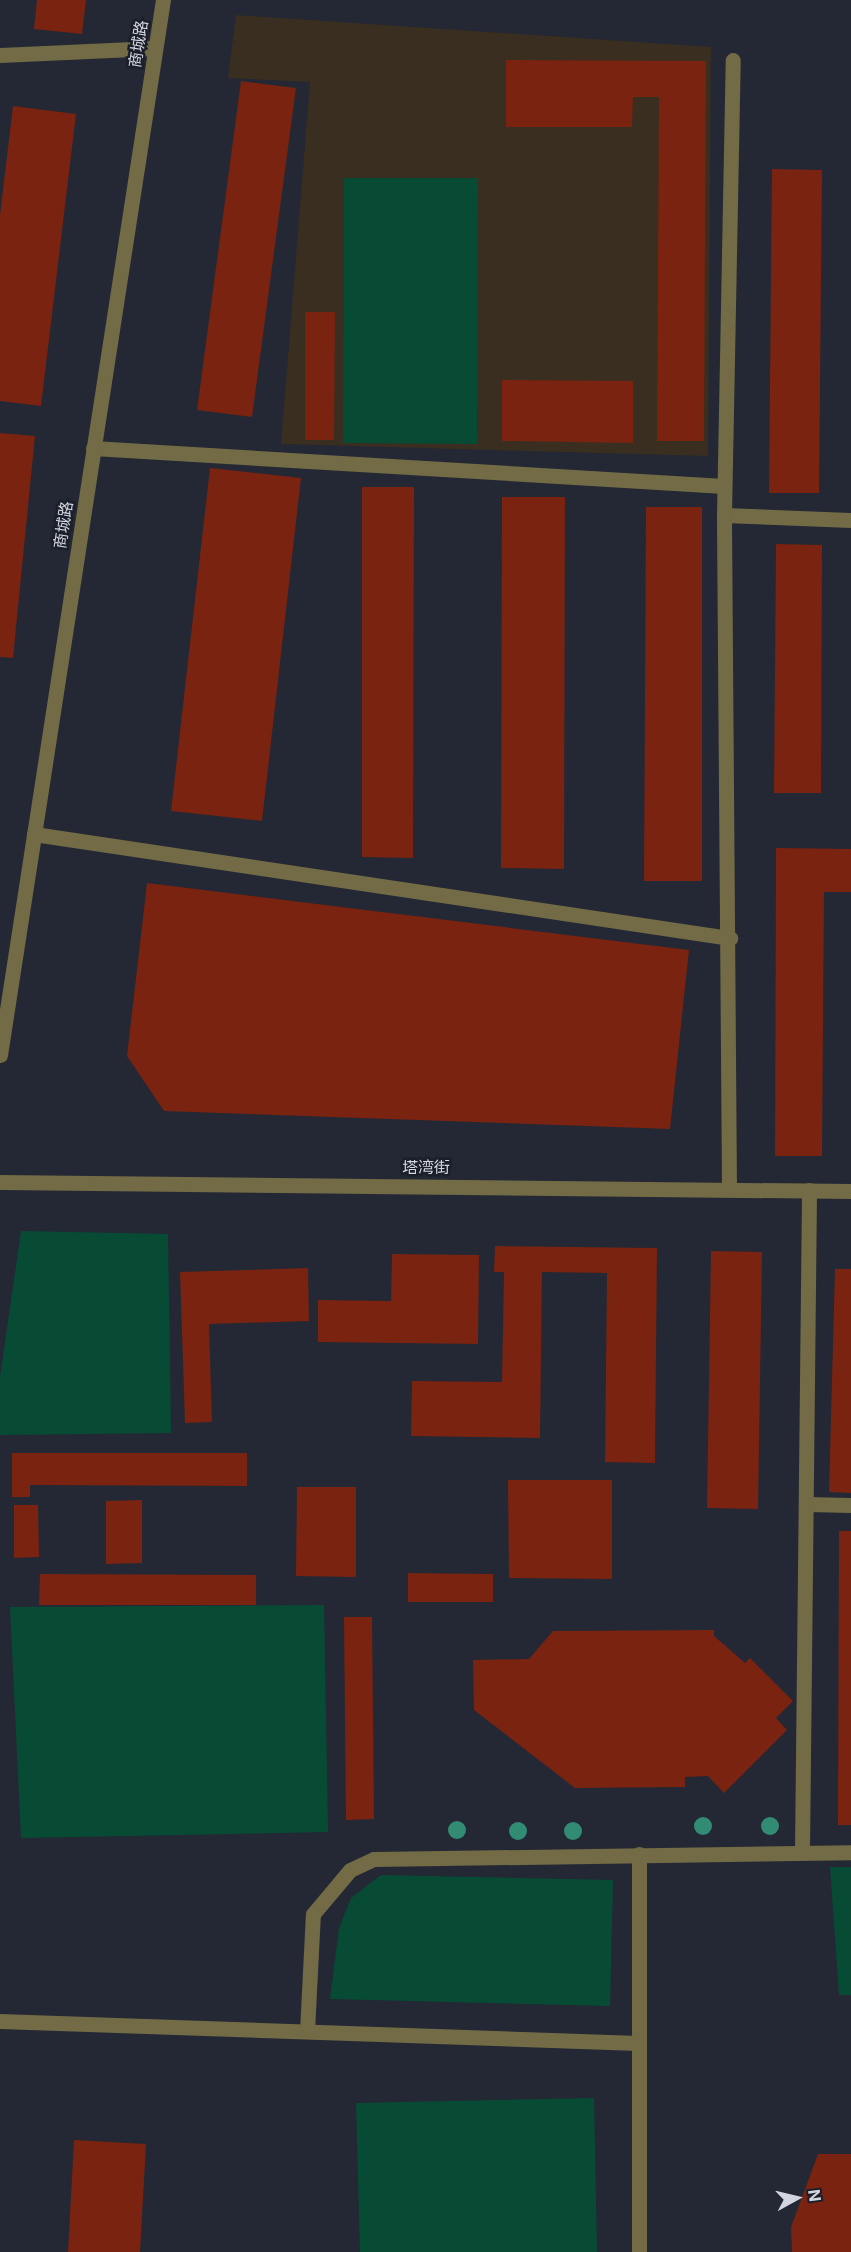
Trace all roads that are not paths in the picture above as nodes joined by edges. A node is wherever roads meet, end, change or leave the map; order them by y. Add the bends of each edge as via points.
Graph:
1 (163, 0) edge
2 (155, 48) junction
3 (0, 55) edge
4 (733, 60) dead end
5 (93, 448) junction
6 (724, 486) junction
7 (724, 515) junction
8 (851, 520) edge
9 (34, 834) junction
10 (730, 938) junction
11 (0, 1055) edge
12 (0, 1182) edge
13 (729, 1188) junction
14 (809, 1190) junction
15 (851, 1191) edge
16 (806, 1504) junction
17 (851, 1505) edge
18 (802, 1851) junction
19 (851, 1852) edge
20 (639, 1854) junction
21 (0, 2020) edge
22 (307, 2031) junction
23 (638, 2043) junction
24 (639, 2252) edge

1 - 2 street, 商城路
2 - 3 street
2 - 5 street, 商城路
4 - 6 street
5 - 6 street
5 - 9 street, 商城路
6 - 7 street
7 - 8 street
7 - 10 street
9 - 10 street
9 - 11 street, 商城路
10 - 13 street
12 - 13 street, 塔湾街
13 - 14 street, 塔湾街
14 - 15 street, 塔湾街
14 - 16 street
16 - 17 street
16 - 18 street
18 - 19 street
18 - 20 street
20 - 22 street via 374,1859 350,1870 313,1914
20 - 23 street
21 - 22 street
22 - 23 street
23 - 24 street

